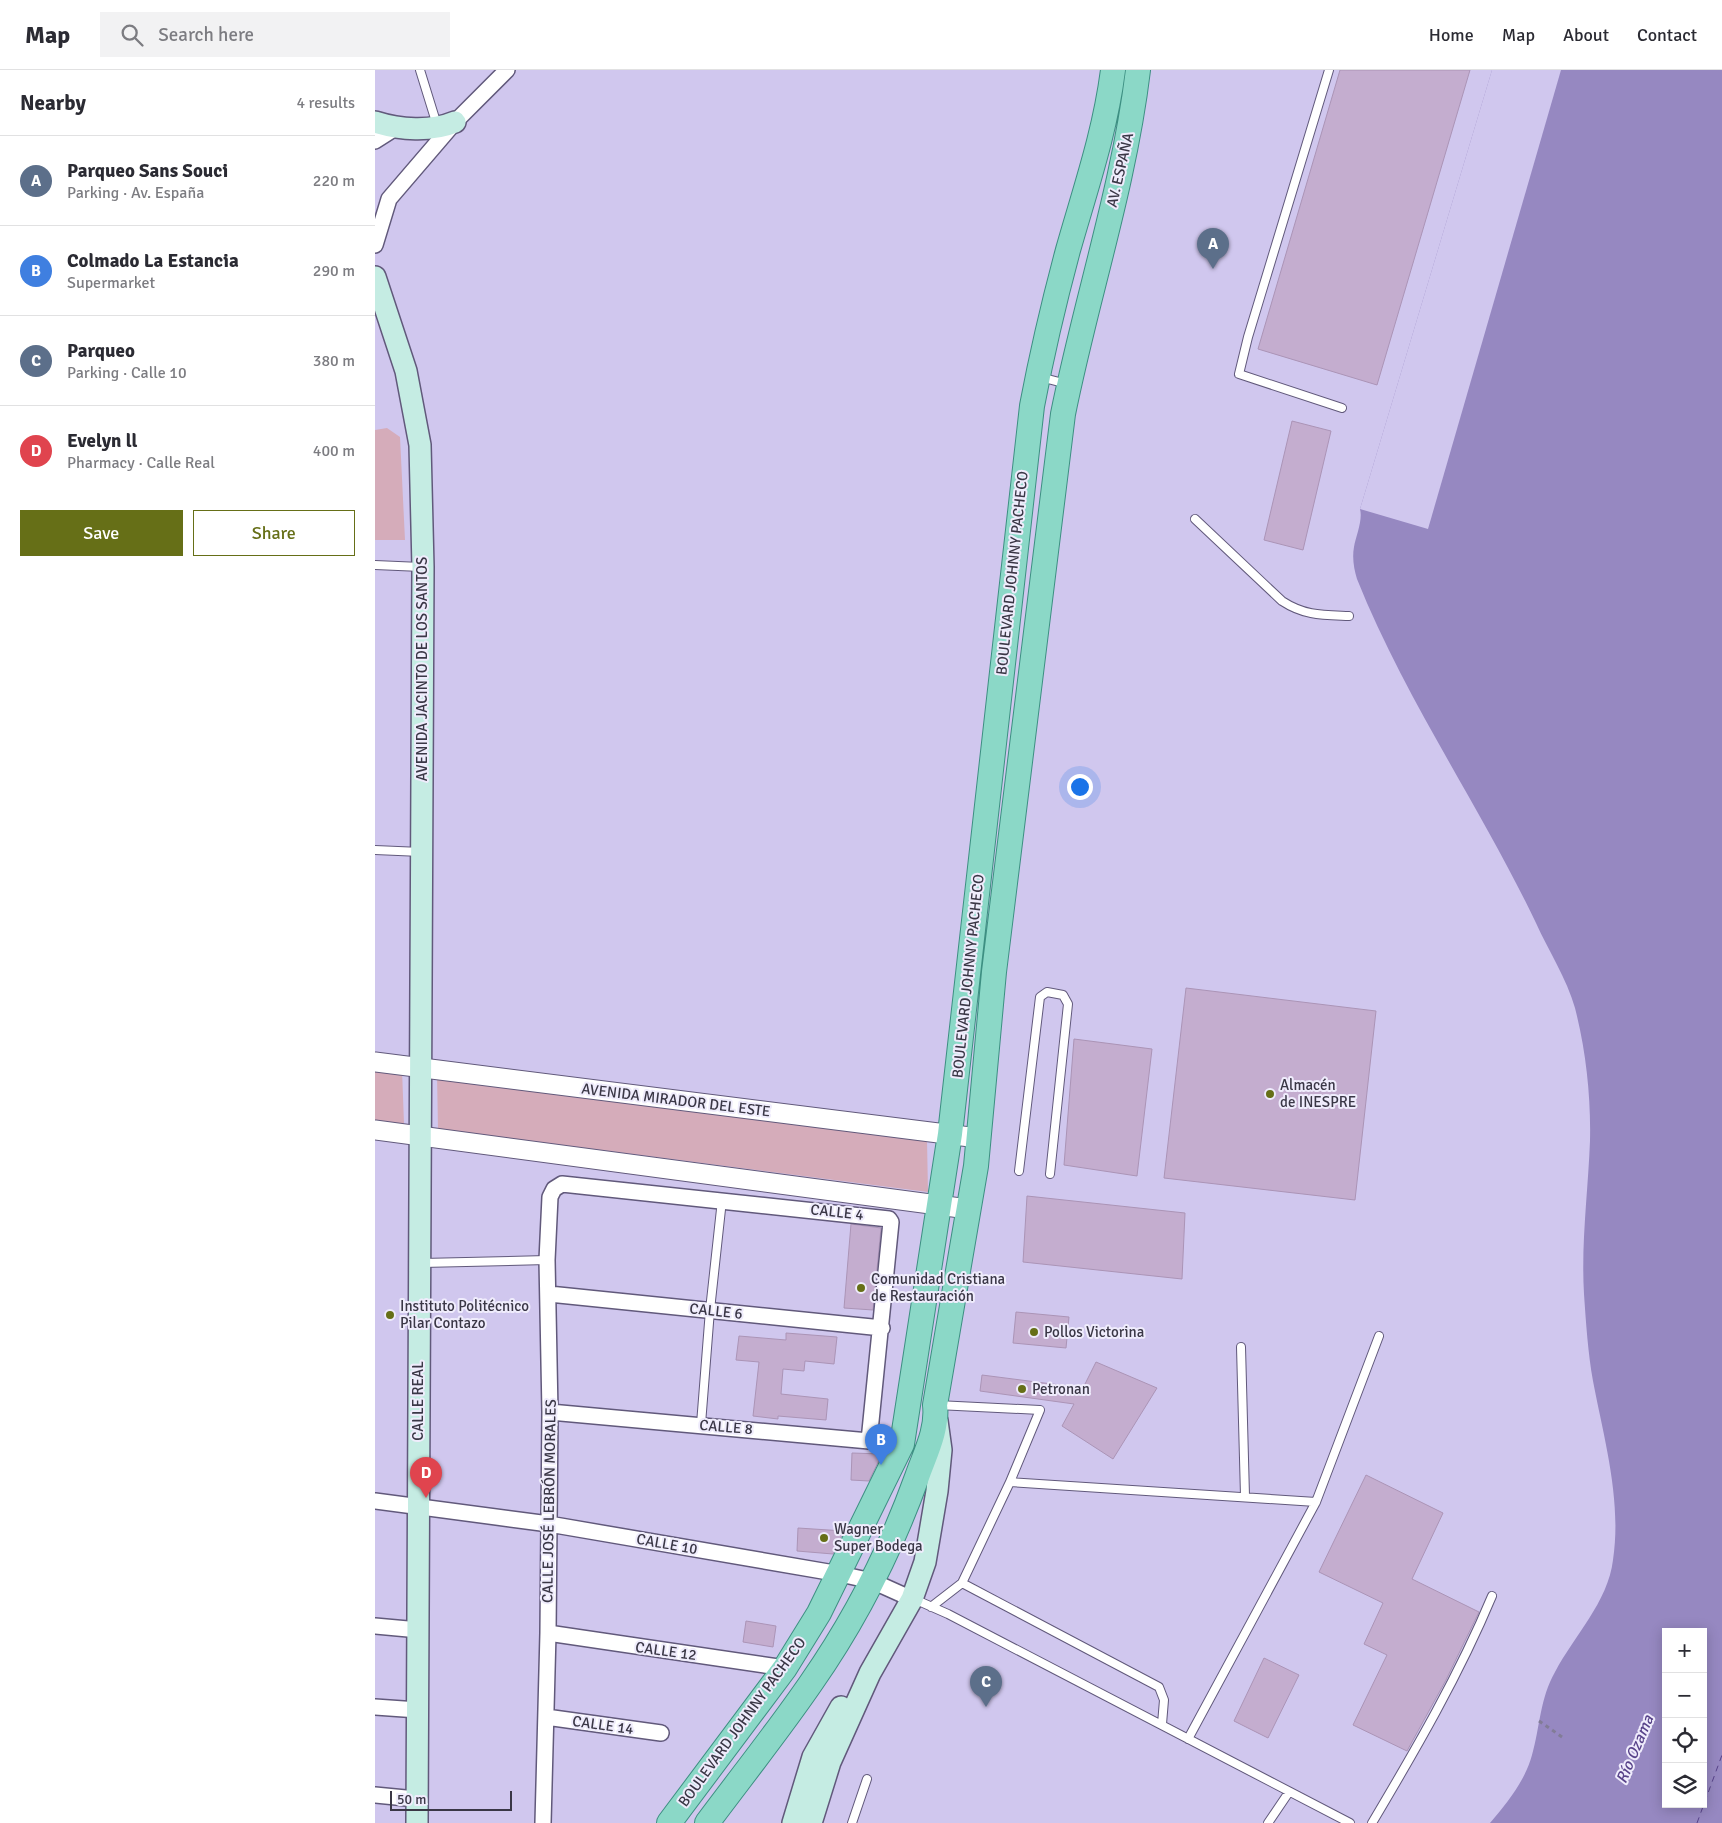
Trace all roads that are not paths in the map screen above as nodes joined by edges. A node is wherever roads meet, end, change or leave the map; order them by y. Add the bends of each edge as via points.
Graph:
1 (420, 70) edge
2 (507, 70) edge
3 (1113, 70) edge
4 (1138, 70) edge
5 (1329, 70) edge
6 (375, 122) edge
7 (447, 126) junction
8 (397, 127) junction
9 (375, 141) edge
10 (375, 245) edge
11 (1097, 269) joint
12 (375, 277) edge
13 (1037, 376) junction
14 (1069, 385) junction
15 (1342, 408) dead end
16 (1195, 518) dead end
17 (375, 565) edge
18 (423, 567) junction
19 (1349, 616) dead end
20 (375, 850) edge
21 (421, 852) junction
22 (375, 1062) edge
23 (420, 1068) junction
24 (375, 1130) edge
25 (950, 1134) junction
26 (419, 1136) junction
27 (978, 1138) junction
28 (1019, 1171) dead end
29 (1049, 1174) dead end
30 (562, 1184) joint
31 (723, 1200) junction
32 (939, 1205) junction
33 (968, 1209) junction
34 (547, 1260) junction
35 (418, 1263) junction
36 (549, 1294) junction
37 (710, 1310) junction
38 (882, 1328) junction
39 (1379, 1336) dead end
40 (1241, 1347) dead end
41 (550, 1412) junction
42 (936, 1413) junction
43 (701, 1424) junction
44 (869, 1441) junction
45 (902, 1444) junction
46 (1010, 1482) junction
47 (1245, 1496) junction
48 (375, 1501) edge
49 (1316, 1502) junction
50 (417, 1507) junction
51 (549, 1524) junction
52 (840, 1574) junction
53 (871, 1581) junction
54 (962, 1583) junction
55 (1492, 1596) dead end
56 (921, 1603) junction
57 (375, 1626) edge
58 (419, 1630) junction
59 (548, 1633) junction
60 (785, 1668) junction
61 (870, 1672) junction
62 (375, 1707) edge
63 (418, 1710) junction
64 (546, 1718) junction
65 (1162, 1724) junction
66 (661, 1733) dead end
67 (1188, 1739) junction
68 (867, 1779) dead end
69 (1289, 1792) junction
70 (375, 1796) edge
71 (417, 1799) junction
72 (417, 1823) edge
73 (543, 1823) edge
74 (669, 1823) edge
75 (707, 1823) edge
76 (793, 1823) edge
77 (811, 1823) edge
78 (852, 1823) edge
79 (1268, 1823) edge
80 (1350, 1823) edge
81 (1372, 1823) edge

1 - 7 lane
2 - 7 street
3 - 13 main road, BOULEVARD JOHNNY PACHECO via 1097,154 1068,249
4 - 11 main road, AV. ESPAÑA via 1133,110
5 - 15 lane via 1239,374
6 - 8 main road
7 - 8 main road
7 - 10 street via 389,199
8 - 9 street
11 - 14 main road, BOULEVARD JOHNNY PACHECO
12 - 18 main road, AVENIDA JACINTO DE LOS SANTOS via 406,371 420,445
13 - 14 lane
13 - 25 main road, BOULEVARD JOHNNY PACHECO
14 - 27 main road, BOULEVARD JOHNNY PACHECO via 994,972
16 - 19 lane via 1282,601 1297,611
17 - 18 lane
18 - 21 main road, AVENIDA JACINTO DE LOS SANTOS
20 - 21 lane
21 - 23 main road, AVENIDA JACINTO DE LOS SANTOS
22 - 23 street, AVENIDA MIRADOR DEL ESTE
23 - 25 street, AVENIDA MIRADOR DEL ESTE
23 - 26 main road, CALLE REAL
24 - 26 street
25 - 27 street, AVENIDA MIRADOR DEL ESTE
25 - 32 main road, BOULEVARD JOHNNY PACHECO
26 - 32 street
26 - 35 main road, CALLE REAL
27 - 33 main road, BOULEVARD JOHNNY PACHECO
28 - 29 lane via 1040,998 1047,992 1063,995 1068,1004
30 - 31 street, CALLE 4
30 - 34 street, CALLE JOSÉ LEBRÓN MORALES via 550,1197
31 - 37 lane
31 - 38 street, CALLE 4 via 889,1219
32 - 33 street
32 - 45 main road, BOULEVARD JOHNNY PACHECO
33 - 42 main road, BOULEVARD JOHNNY PACHECO
34 - 35 lane
34 - 36 street, CALLE JOSÉ LEBRÓN MORALES
35 - 50 main road, CALLE REAL
36 - 37 street, CALLE 6
36 - 41 street, CALLE JOSÉ LEBRÓN MORALES
37 - 38 street, CALLE 6
37 - 43 lane
38 - 44 street, CALLE 4
39 - 49 lane
40 - 47 lane
41 - 43 street, CALLE 8
41 - 51 street, CALLE JOSÉ LEBRÓN MORALES
42 - 46 lane via 1040,1410
42 - 53 main road, BOULEVARD JOHNNY PACHECO via 910,1496
42 - 56 main road via 941,1450
43 - 44 street, CALLE 8
44 - 45 street, CALLE 8
45 - 52 main road, BOULEVARD JOHNNY PACHECO
46 - 47 lane
46 - 54 lane
47 - 49 lane
48 - 50 street, CALLE 10
49 - 67 lane
50 - 51 street, CALLE 10
50 - 58 main road, CALLE REAL
51 - 52 street, CALLE 10
51 - 59 street, CALLE JOSÉ LEBRÓN MORALES
52 - 53 street, CALLE 10
52 - 60 main road, BOULEVARD JOHNNY PACHECO
53 - 56 street, CALLE 10
53 - 75 main road, BOULEVARD JOHNNY PACHECO via 812,1682
54 - 56 lane
54 - 65 lane via 1159,1687 1164,1700
55 - 81 lane via 1442,1701
56 - 61 main road
56 - 65 lane
57 - 58 street
58 - 63 main road, CALLE REAL
59 - 60 street, CALLE 12
59 - 64 street, CALLE JOSÉ LEBRÓN MORALES
60 - 74 main road, BOULEVARD JOHNNY PACHECO
61 - 76 main road via 849,1693 813,1757
61 - 77 main road via 829,1762
62 - 63 street
63 - 71 main road, CALLE REAL
64 - 66 street, CALLE 14
64 - 73 street, CALLE JOSÉ LEBRÓN MORALES
65 - 67 lane
67 - 69 lane
68 - 78 lane
69 - 79 lane
69 - 80 lane
70 - 71 street
71 - 72 main road, CALLE REAL

